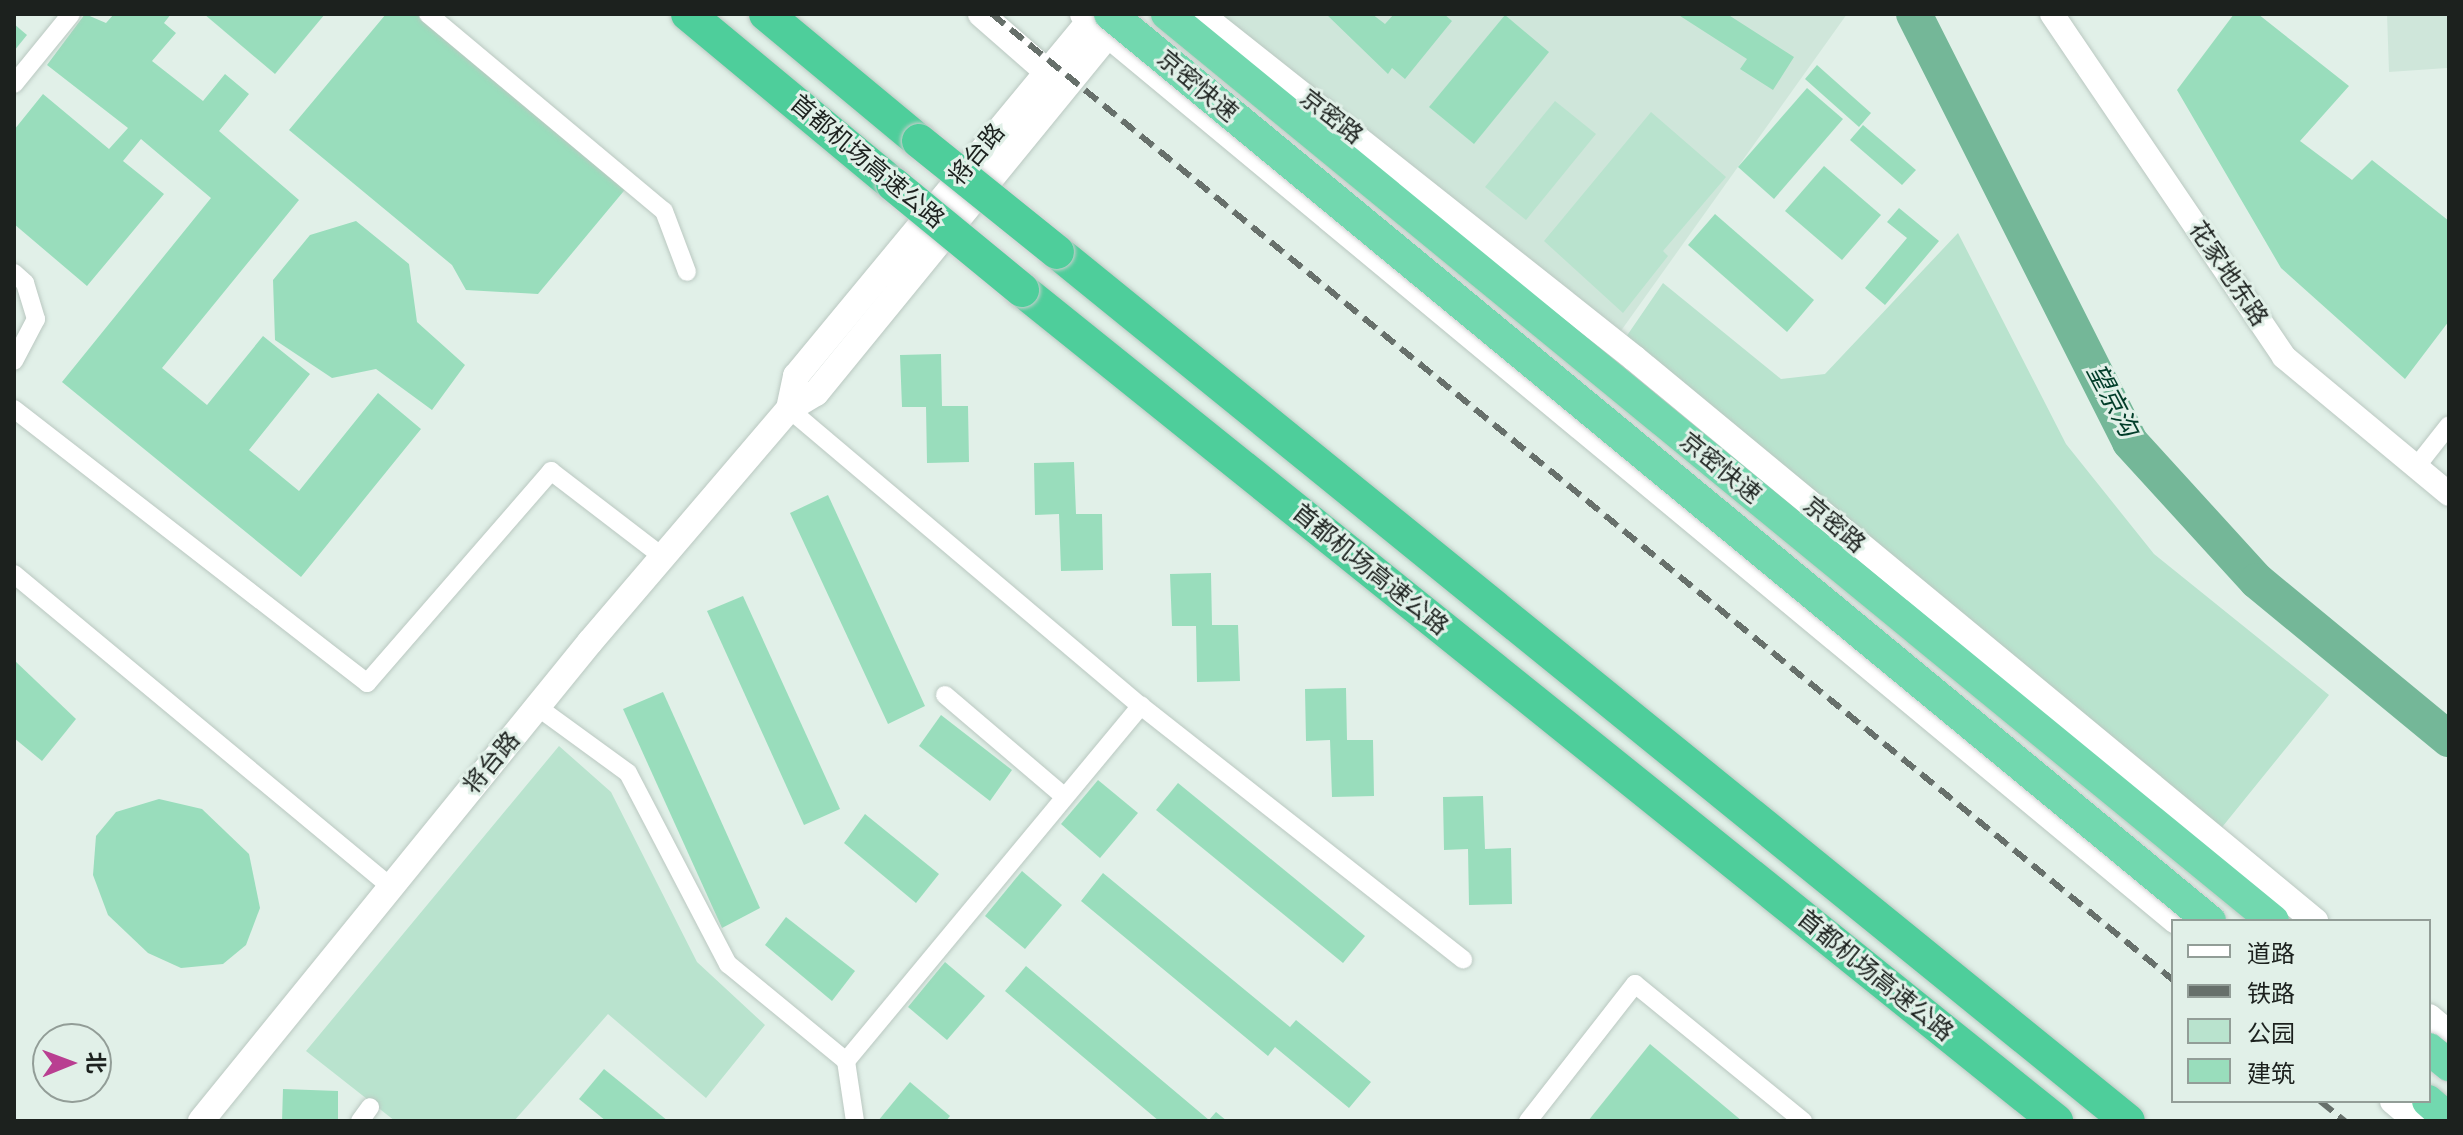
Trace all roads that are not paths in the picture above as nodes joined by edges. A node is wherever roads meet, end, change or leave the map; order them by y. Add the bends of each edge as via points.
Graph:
1 (71, 14) edge
2 (428, 14) edge
3 (688, 14) edge
4 (766, 14) edge
5 (981, 14) edge
6 (1125, 14) edge
7 (1167, 14) edge
8 (1200, 14) edge
9 (2052, 14) edge
10 (1097, 19) edge
11 (1046, 71) junction
12 (14, 84) edge
13 (687, 272) dead end
14 (14, 273) edge
15 (14, 361) edge
16 (14, 409) edge
17 (789, 409) junction
18 (2449, 425) edge
19 (2416, 467) junction
20 (2449, 494) edge
21 (663, 557) junction
22 (14, 574) edge
23 (945, 695) dead end
24 (1141, 706) junction
25 (539, 708) junction
26 (1065, 797) junction
27 (390, 886) junction
28 (2174, 919) edge
29 (2208, 919) edge
30 (2271, 919) edge
31 (2313, 919) edge
32 (1463, 959) dead end
33 (2431, 1019) edge
34 (2449, 1034) edge
35 (2431, 1051) edge
36 (846, 1061) junction
37 (2449, 1065) edge
38 (2395, 1103) edge
39 (2430, 1103) edge
40 (2449, 1119) edge
41 (201, 1121) edge
42 (855, 1121) edge
43 (1528, 1121) edge
44 (1803, 1121) edge
45 (2056, 1121) edge
46 (2128, 1121) edge
47 (2417, 1121) edge

1 - 12 street
2 - 13 street via 664,211
3 - 45 highway, 首都机场高速公路, bridge via 1022,290
4 - 46 highway, 首都机场高速公路, bridge
5 - 11 main road
6 - 10 main road
7 - 30 highway, 京密快速
8 - 31 main road, 京密路 via 1634,358
9 - 19 street, 花家地东路 via 2284,357
10 - 11 main road, 将台路
10 - 17 main road, 将台路 via 816,393
10 - 28 main road
10 - 29 highway, 京密快速, bridge
11 - 17 main road, 将台路 via 796,376
14 - 15 street via 25,283 36,319
16 - 21 street via 367,683 551,471
17 - 21 main road, 将台路
17 - 24 street
18 - 19 street
19 - 20 street, 花家地东路
21 - 25 main road, 将台路
22 - 27 street
23 - 26 street
24 - 26 street
24 - 32 street
25 - 27 main road, 将台路
25 - 36 street via 628,773 728,964
26 - 36 street
27 - 41 main road, 将台路
33 - 34 main road
35 - 37 highway, bridge
36 - 42 street
38 - 47 main road
39 - 40 highway
43 - 44 street via 1635,984

